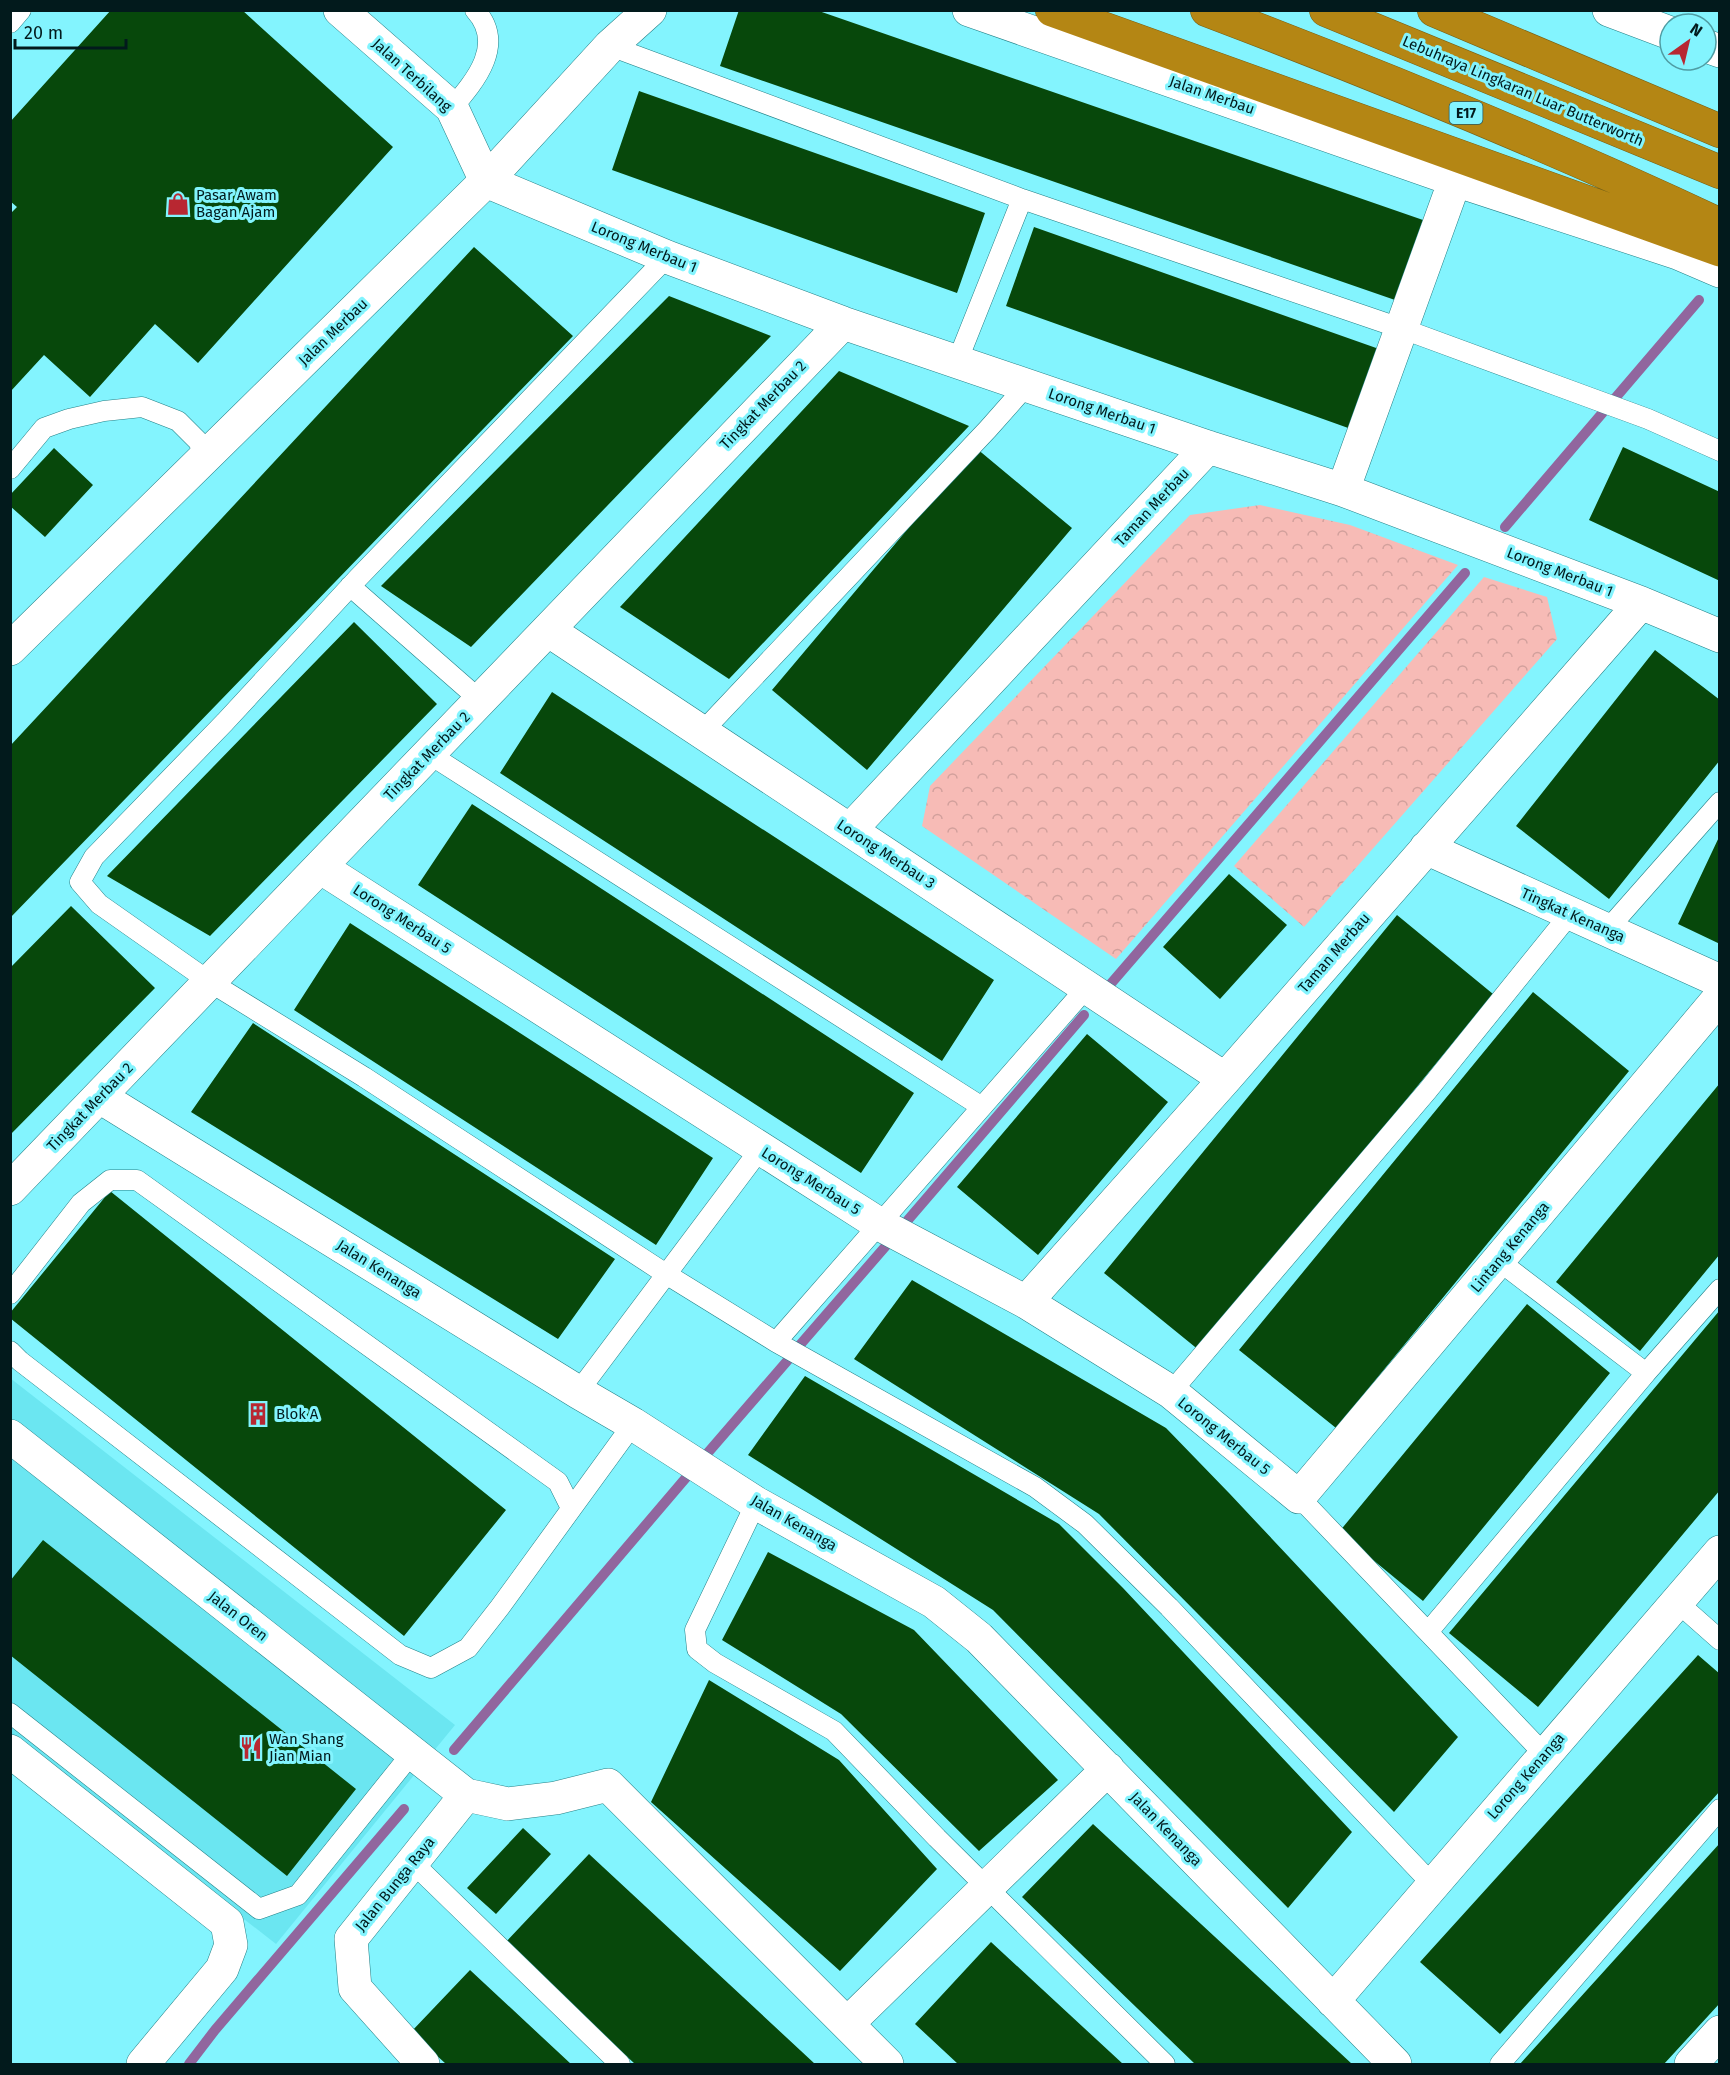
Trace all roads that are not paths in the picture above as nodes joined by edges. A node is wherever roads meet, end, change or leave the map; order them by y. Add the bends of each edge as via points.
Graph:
1 (21, 10) edge
2 (340, 10) edge
3 (475, 10) edge
4 (650, 10) edge
5 (969, 10) edge
6 (1052, 10) edge
7 (1207, 10) edge
8 (1326, 10) edge
9 (1434, 10) edge
10 (1609, 10) edge
11 (10, 23) edge
12 (1658, 28) edge
13 (610, 46) junction
14 (452, 108) junction
15 (1719, 131) edge
16 (1719, 172) edge
17 (1455, 180) junction
18 (486, 182) junction
19 (1022, 199) junction
20 (1719, 225) edge
21 (1719, 250) edge
22 (667, 257) junction
23 (1719, 271) edge
24 (843, 323) junction
25 (1402, 329) junction
26 (957, 362) junction
27 (1026, 386) junction
28 (1208, 447) junction
29 (1719, 451) edge
30 (206, 456) junction
31 (10, 469) edge
32 (1342, 490) junction
33 (350, 586) junction
34 (1641, 603) junction
35 (548, 630) junction
36 (1719, 636) edge
37 (10, 649) edge
38 (480, 700) junction
39 (702, 732) junction
40 (429, 754) junction
41 (1719, 803) edge
42 (850, 830) junction
43 (1426, 848) junction
44 (320, 867) junction
45 (1570, 914) junction
46 (1607, 930) junction
47 (1719, 981) edge
48 (210, 982) junction
49 (1087, 987) junction
50 (1719, 997) edge
51 (1225, 1079) junction
52 (100, 1096) junction
53 (982, 1107) junction
54 (761, 1148) junction
55 (10, 1189) edge
56 (879, 1224) junction
57 (1499, 1261) junction
58 (666, 1274) junction
59 (1719, 1289) edge
60 (10, 1294) edge
61 (1026, 1302) junction
62 (776, 1342) junction
63 (10, 1351) edge
64 (1646, 1373) junction
65 (578, 1392) junction
66 (1171, 1392) junction
67 (633, 1424) junction
68 (10, 1436) edge
69 (1299, 1497) junction
70 (756, 1503) junction
71 (571, 1508) junction
72 (1719, 1552) edge
73 (1677, 1602) junction
74 (1428, 1632) junction
75 (1719, 1640) edge
76 (10, 1713) edge
77 (10, 1751) edge
78 (412, 1753) junction
79 (1545, 1755) junction
80 (1108, 1769) junction
81 (466, 1795) junction
82 (1719, 1809) edge
83 (412, 1863) junction
84 (1433, 1885) junction
85 (988, 1887) junction
86 (1333, 2001) junction
87 (847, 2024) junction
88 (1719, 2032) edge
89 (143, 2064) edge
90 (423, 2064) edge
91 (620, 2064) edge
92 (887, 2064) edge
93 (1165, 2064) edge
94 (1395, 2064) edge
95 (1500, 2064) edge
96 (1691, 2064) edge

1 - 11 lane
2 - 14 street, Jalan Terbilang
3 - 14 lane via 484,20 490,46 474,83
4 - 13 street, Jalan Merbau
5 - 17 street, Jalan Merbau
6 - 21 highway
7 - 20 highway, E17 via 1346,62 1605,171
8 - 16 highway, Lebuhraya Lingkaran Luar Butterworth
9 - 15 highway
10 - 12 street
13 - 18 street, Jalan Merbau
13 - 19 lane
14 - 18 street, Jalan Terbilang
17 - 23 street, Jalan Merbau via 1678,253
17 - 25 street
18 - 22 street, Lorong Merbau 1
18 - 30 street, Jalan Merbau
19 - 25 lane
19 - 26 lane
22 - 24 street, Lorong Merbau 1
22 - 33 lane
24 - 26 street, Lorong Merbau 1
24 - 35 street, Tingkat Merbau 2
25 - 29 lane via 1648,419
25 - 32 street
26 - 27 street, Lorong Merbau 1
27 - 28 street, Lorong Merbau 1
27 - 39 lane
28 - 32 street, Lorong Merbau 1
28 - 42 street, Taman Merbau
30 - 31 lane via 198,441 178,421 142,407 81,417 44,428
30 - 37 street, Jalan Merbau
32 - 34 street, Lorong Merbau 1
33 - 38 lane
33 - 48 lane via 94,857 80,882 99,904
34 - 36 street, Lorong Merbau 1
34 - 43 street, Taman Merbau
35 - 38 street, Tingkat Merbau 2
35 - 39 street, Lorong Merbau 3
38 - 40 street, Tingkat Merbau 2
39 - 42 street, Lorong Merbau 3
40 - 44 street, Tingkat Merbau 2
40 - 53 lane
41 - 46 lane
42 - 49 street, Lorong Merbau 3
43 - 45 street, Tingkat Kenanga
43 - 51 street, Taman Merbau
44 - 48 street, Tingkat Merbau 2
44 - 54 street, Lorong Merbau 5
45 - 46 street, Tingkat Kenanga
45 - 66 lane via 1428,1090
46 - 47 street, Tingkat Kenanga
48 - 52 street, Tingkat Merbau 2
48 - 58 lane via 364,1077
49 - 51 street, Lorong Merbau 3
49 - 53 lane
50 - 57 street, Lintang Kenanga
51 - 61 street, Taman Merbau
52 - 55 street, Tingkat Merbau 2
52 - 65 street, Jalan Kenanga
53 - 56 lane
54 - 56 street, Lorong Merbau 5
54 - 58 lane
56 - 61 street, Lorong Merbau 5
56 - 62 lane
57 - 64 lane
57 - 69 street, Lintang Kenanga
58 - 62 lane
58 - 65 lane
59 - 64 lane
60 - 71 lane via 81,1203 110,1180 136,1180 558,1482
61 - 66 street, Lorong Merbau 5
62 - 84 lane via 1035,1487 1085,1524
63 - 71 lane via 400,1655 431,1668 468,1648
64 - 74 lane
65 - 67 street, Jalan Kenanga
66 - 69 street, Lorong Merbau 5
67 - 70 street, Jalan Kenanga
67 - 71 lane
68 - 78 street, Jalan Oren
69 - 74 lane
70 - 80 street, Jalan Kenanga via 934,1602 980,1638
70 - 85 lane via 695,1630 697,1649 834,1731
72 - 73 street, Lorong Kenanga
73 - 75 lane
73 - 79 street, Lorong Kenanga
74 - 79 lane
76 - 78 lane via 259,1909 298,1895
77 - 89 street via 227,1923 231,1945 222,1969
78 - 81 street, Jalan Oren
79 - 84 street, Lorong Kenanga
80 - 85 street
80 - 86 street, Jalan Kenanga
81 - 83 street, Jalan Bunga Raya
81 - 87 street via 508,1804 556,1798 608,1785
82 - 95 lane
83 - 90 street, Jalan Bunga Raya via 351,1939 355,1988
83 - 91 lane
84 - 86 street, Lorong Kenanga
85 - 87 street
85 - 93 lane
86 - 94 street, Jalan Kenanga
87 - 92 street
88 - 96 street

